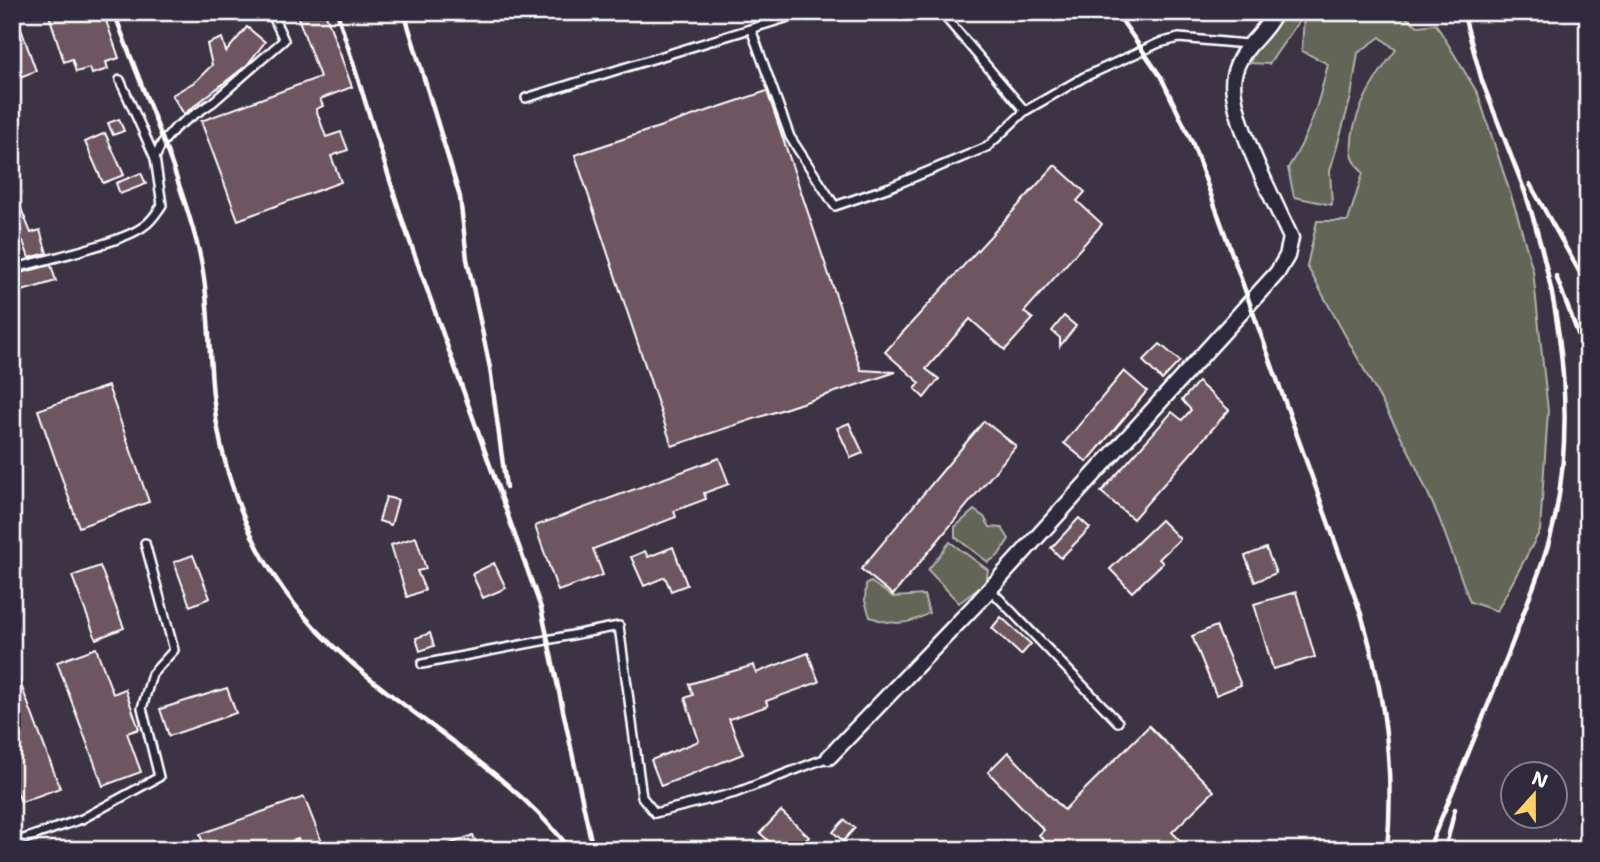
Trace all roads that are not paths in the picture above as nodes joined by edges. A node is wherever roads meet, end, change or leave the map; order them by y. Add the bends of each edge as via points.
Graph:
1 (271, 12) edge
2 (805, 12) edge
3 (941, 12) edge
4 (1275, 12) edge
5 (751, 29) junction
6 (1247, 44) junction
7 (120, 80) dead end
8 (526, 97) dead end
9 (1025, 111) junction
10 (155, 158) junction
11 (12, 269) edge
12 (145, 543) dead end
13 (990, 589) junction
14 (422, 664) dead end
15 (1118, 722) dead end
16 (829, 757) joint
17 (12, 843) edge

1 - 10 lane via 284,40 214,102 176,127
2 - 5 lane
3 - 9 lane
4 - 6 street via 1268,28
5 - 8 lane
5 - 9 lane via 790,137 835,206 987,147
6 - 9 lane via 1170,39 1084,77
6 - 13 street via 1234,76 1234,107 1291,238 1287,256 1251,304
7 - 10 lane
10 - 11 lane via 162,205 143,228
12 - 17 lane via 174,650 152,674 142,708 159,777 82,819
13 - 15 lane
13 - 16 street
14 - 16 lane via 619,626 642,797 655,813 734,793

